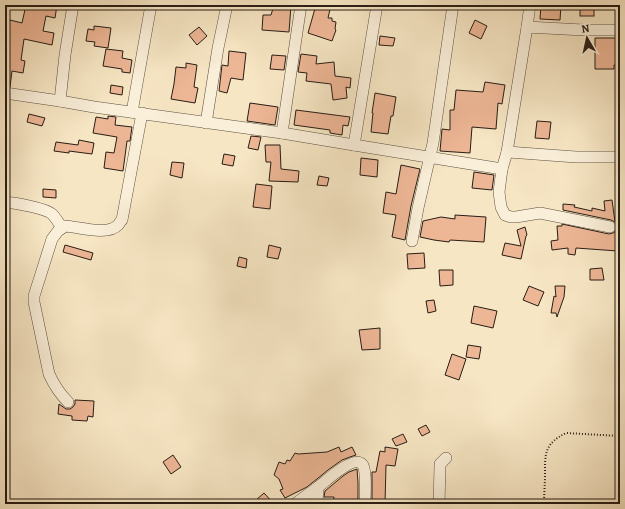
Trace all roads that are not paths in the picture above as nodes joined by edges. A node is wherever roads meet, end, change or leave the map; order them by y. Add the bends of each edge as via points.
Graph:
1 (73, 5) edge
2 (150, 5) edge
3 (227, 5) edge
4 (301, 5) edge
5 (377, 5) edge
6 (453, 5) edge
7 (530, 5) edge
8 (527, 28) junction
9 (620, 30) edge
10 (5, 93) edge
11 (60, 101) junction
12 (137, 113) junction
13 (206, 123) junction
14 (282, 133) junction
15 (354, 146) junction
16 (507, 152) junction
17 (430, 157) junction
18 (620, 157) edge
19 (502, 169) junction
20 (5, 202) edge
21 (610, 227) dead end
22 (62, 228) junction
23 (412, 241) dead end
24 (68, 402) dead end
25 (446, 458) dead end
26 (318, 487) junction
27 (295, 504) edge
28 (317, 504) edge
29 (365, 504) edge
30 (439, 504) edge

1 - 11 street
2 - 12 street
3 - 13 street
4 - 14 street
5 - 15 street
6 - 17 street
7 - 8 street
8 - 9 street
8 - 16 street
10 - 11 street
11 - 12 street
12 - 13 street
12 - 22 street via 122,220 114,228 99,231 65,226
13 - 14 street
14 - 15 street
15 - 17 street
16 - 18 street
16 - 19 street
17 - 19 street
17 - 23 street
19 - 21 street via 499,192 501,208 505,215 516,217 540,213
20 - 22 street via 51,213
22 - 24 street via 52,239 34,302 49,374
25 - 30 street via 440,464
26 - 27 street
26 - 28 street
26 - 29 street via 349,464 360,462 364,467

